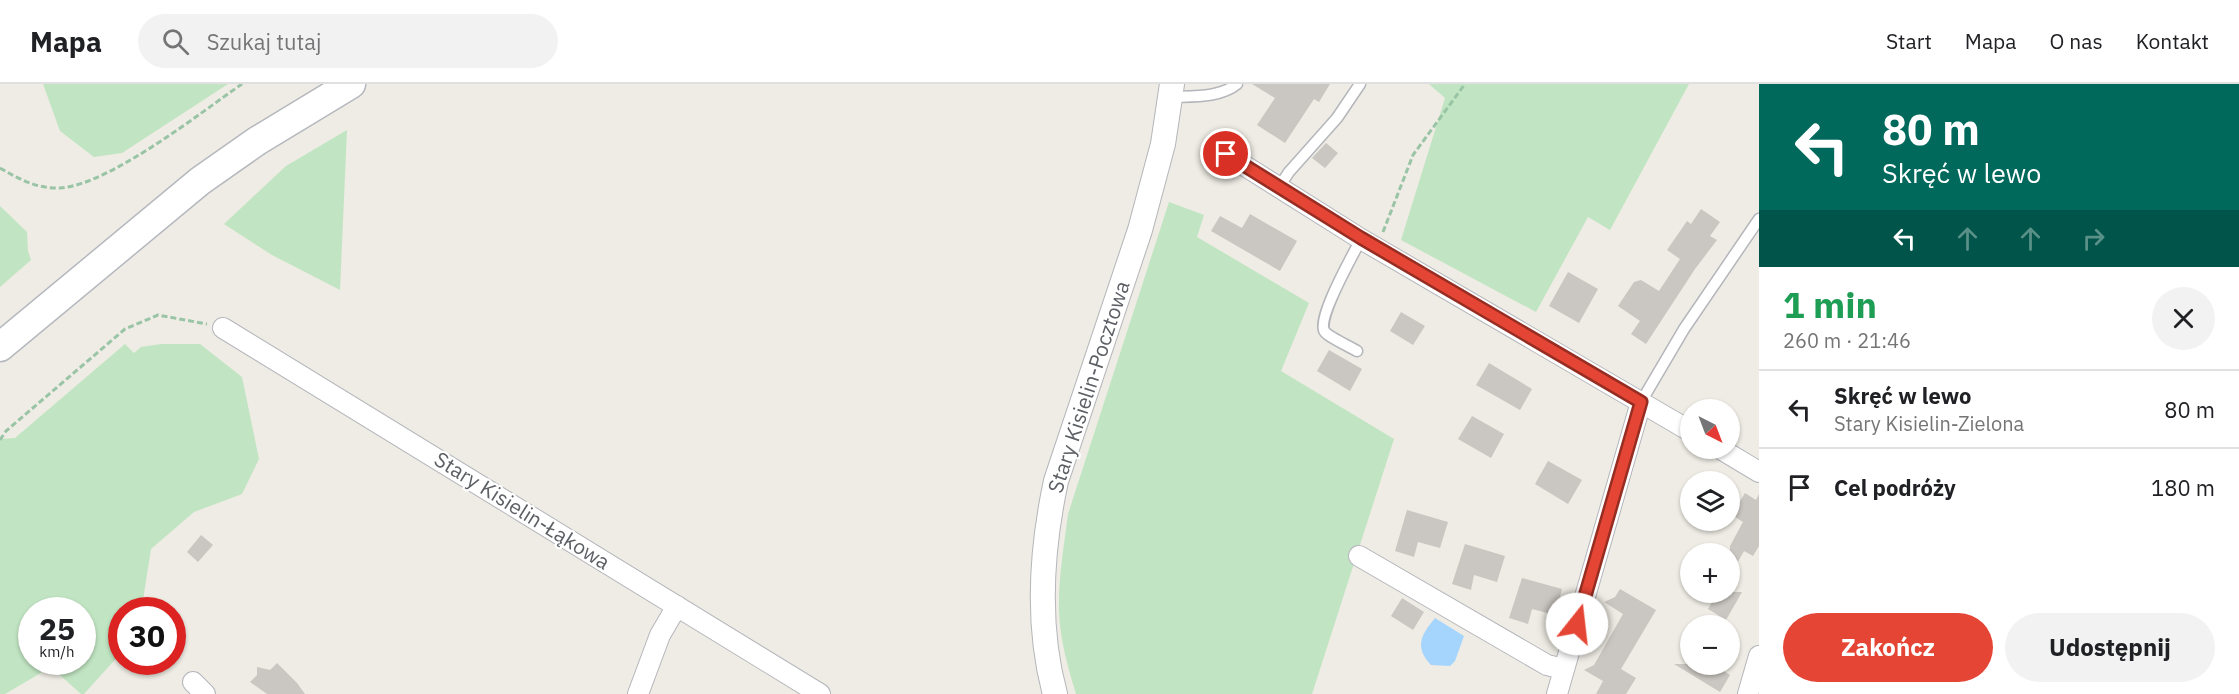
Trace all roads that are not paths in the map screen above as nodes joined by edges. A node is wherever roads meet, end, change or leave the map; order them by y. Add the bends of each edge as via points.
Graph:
1 (351, 84) edge
2 (1237, 84) edge
3 (1360, 84) edge
4 (1172, 90) edge
5 (1226, 154) dead end
6 (1279, 187) junction
7 (1759, 219) edge
8 (1369, 243) junction
9 (223, 328) road end
10 (0, 347) edge
11 (1357, 351) dead end
12 (1641, 402) junction
13 (1680, 425) edge
14 (1737, 459) edge
15 (1759, 472) edge
16 (1359, 556) dead end
17 (677, 606) junction
18 (1759, 656) edge
19 (1564, 669) junction
20 (638, 694) edge
21 (820, 694) edge
22 (1055, 694) edge
23 (1557, 694) edge
24 (1748, 694) edge

1 - 10 main road via 200,181
2 - 4 lane via 1221,93
3 - 6 lane
4 - 22 street, Stary Kisielin-Pocztowa via 1163,144 1140,230 1056,481 1044,555 1043,602
5 - 6 street
6 - 8 street
7 - 12 lane via 1684,329
8 - 11 lane via 1327,307 1322,325 1324,332
8 - 12 street
9 - 17 street, Stary Kisielin-Łąkowa
12 - 13 street
12 - 19 street
14 - 15 street
16 - 19 street via 1547,665
17 - 20 street via 660,634
17 - 21 street, Stary Kisielin-Łąkowa
18 - 24 street
19 - 23 street

